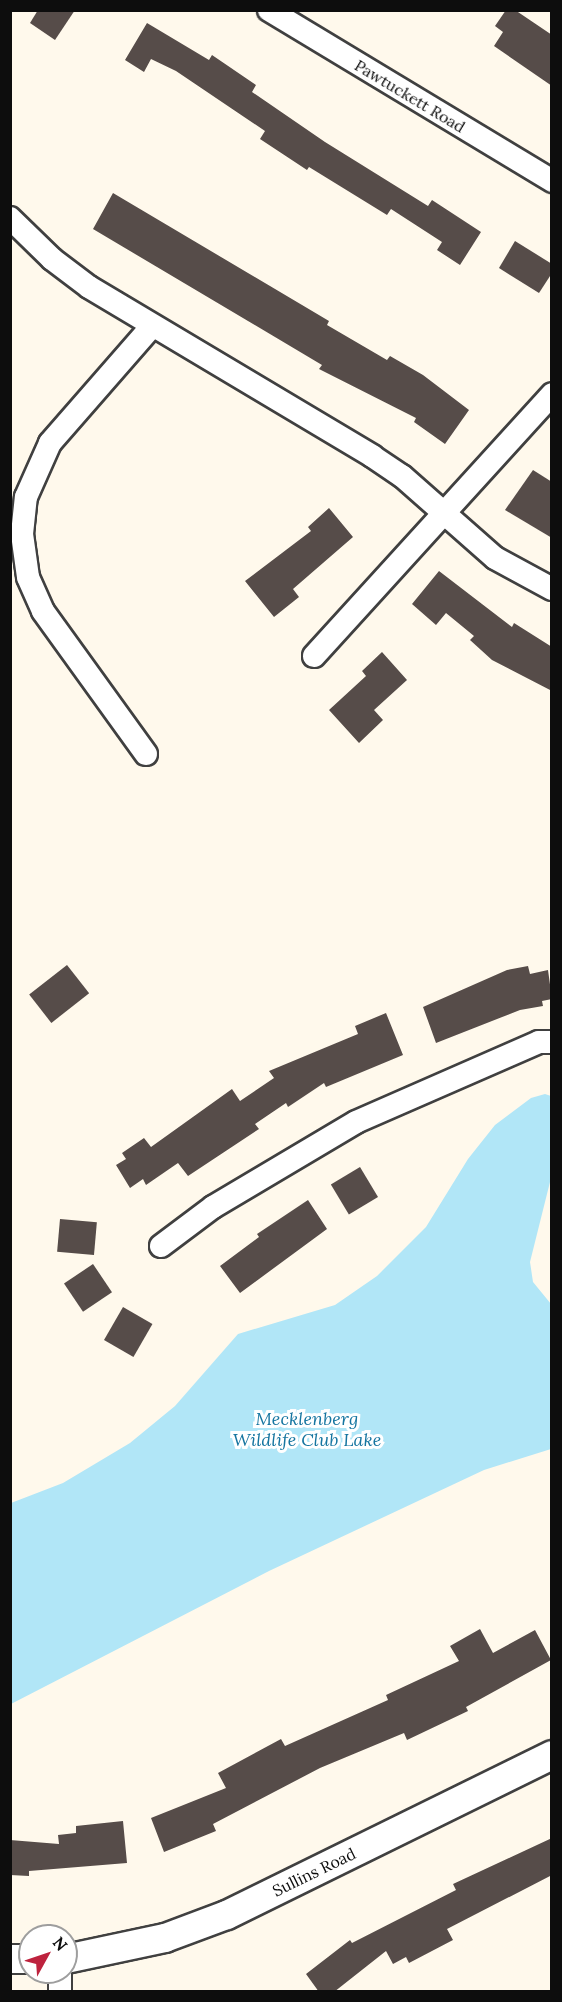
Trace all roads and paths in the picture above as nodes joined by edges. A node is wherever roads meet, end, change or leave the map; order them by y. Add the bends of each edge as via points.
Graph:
1 (269, 10) edge
2 (552, 181) edge
3 (10, 218) edge
4 (152, 326) junction
5 (550, 397) edge
6 (444, 513) junction
7 (552, 589) edge
8 (314, 656) dead end
9 (146, 754) dead end
10 (552, 1042) edge
11 (160, 1246) dead end
12 (552, 1755) edge
13 (78, 1956) edge

1 - 2 street, Pawtuckett Road
3 - 4 street via 52,259
4 - 6 street via 372,456
4 - 9 street via 50,443 26,498 22,534 28,577 43,611
5 - 6 street
6 - 7 street via 495,558
6 - 8 street
10 - 11 street via 539,1042 356,1122 213,1207
12 - 13 street, Sullins Road via 227,1915 165,1938

